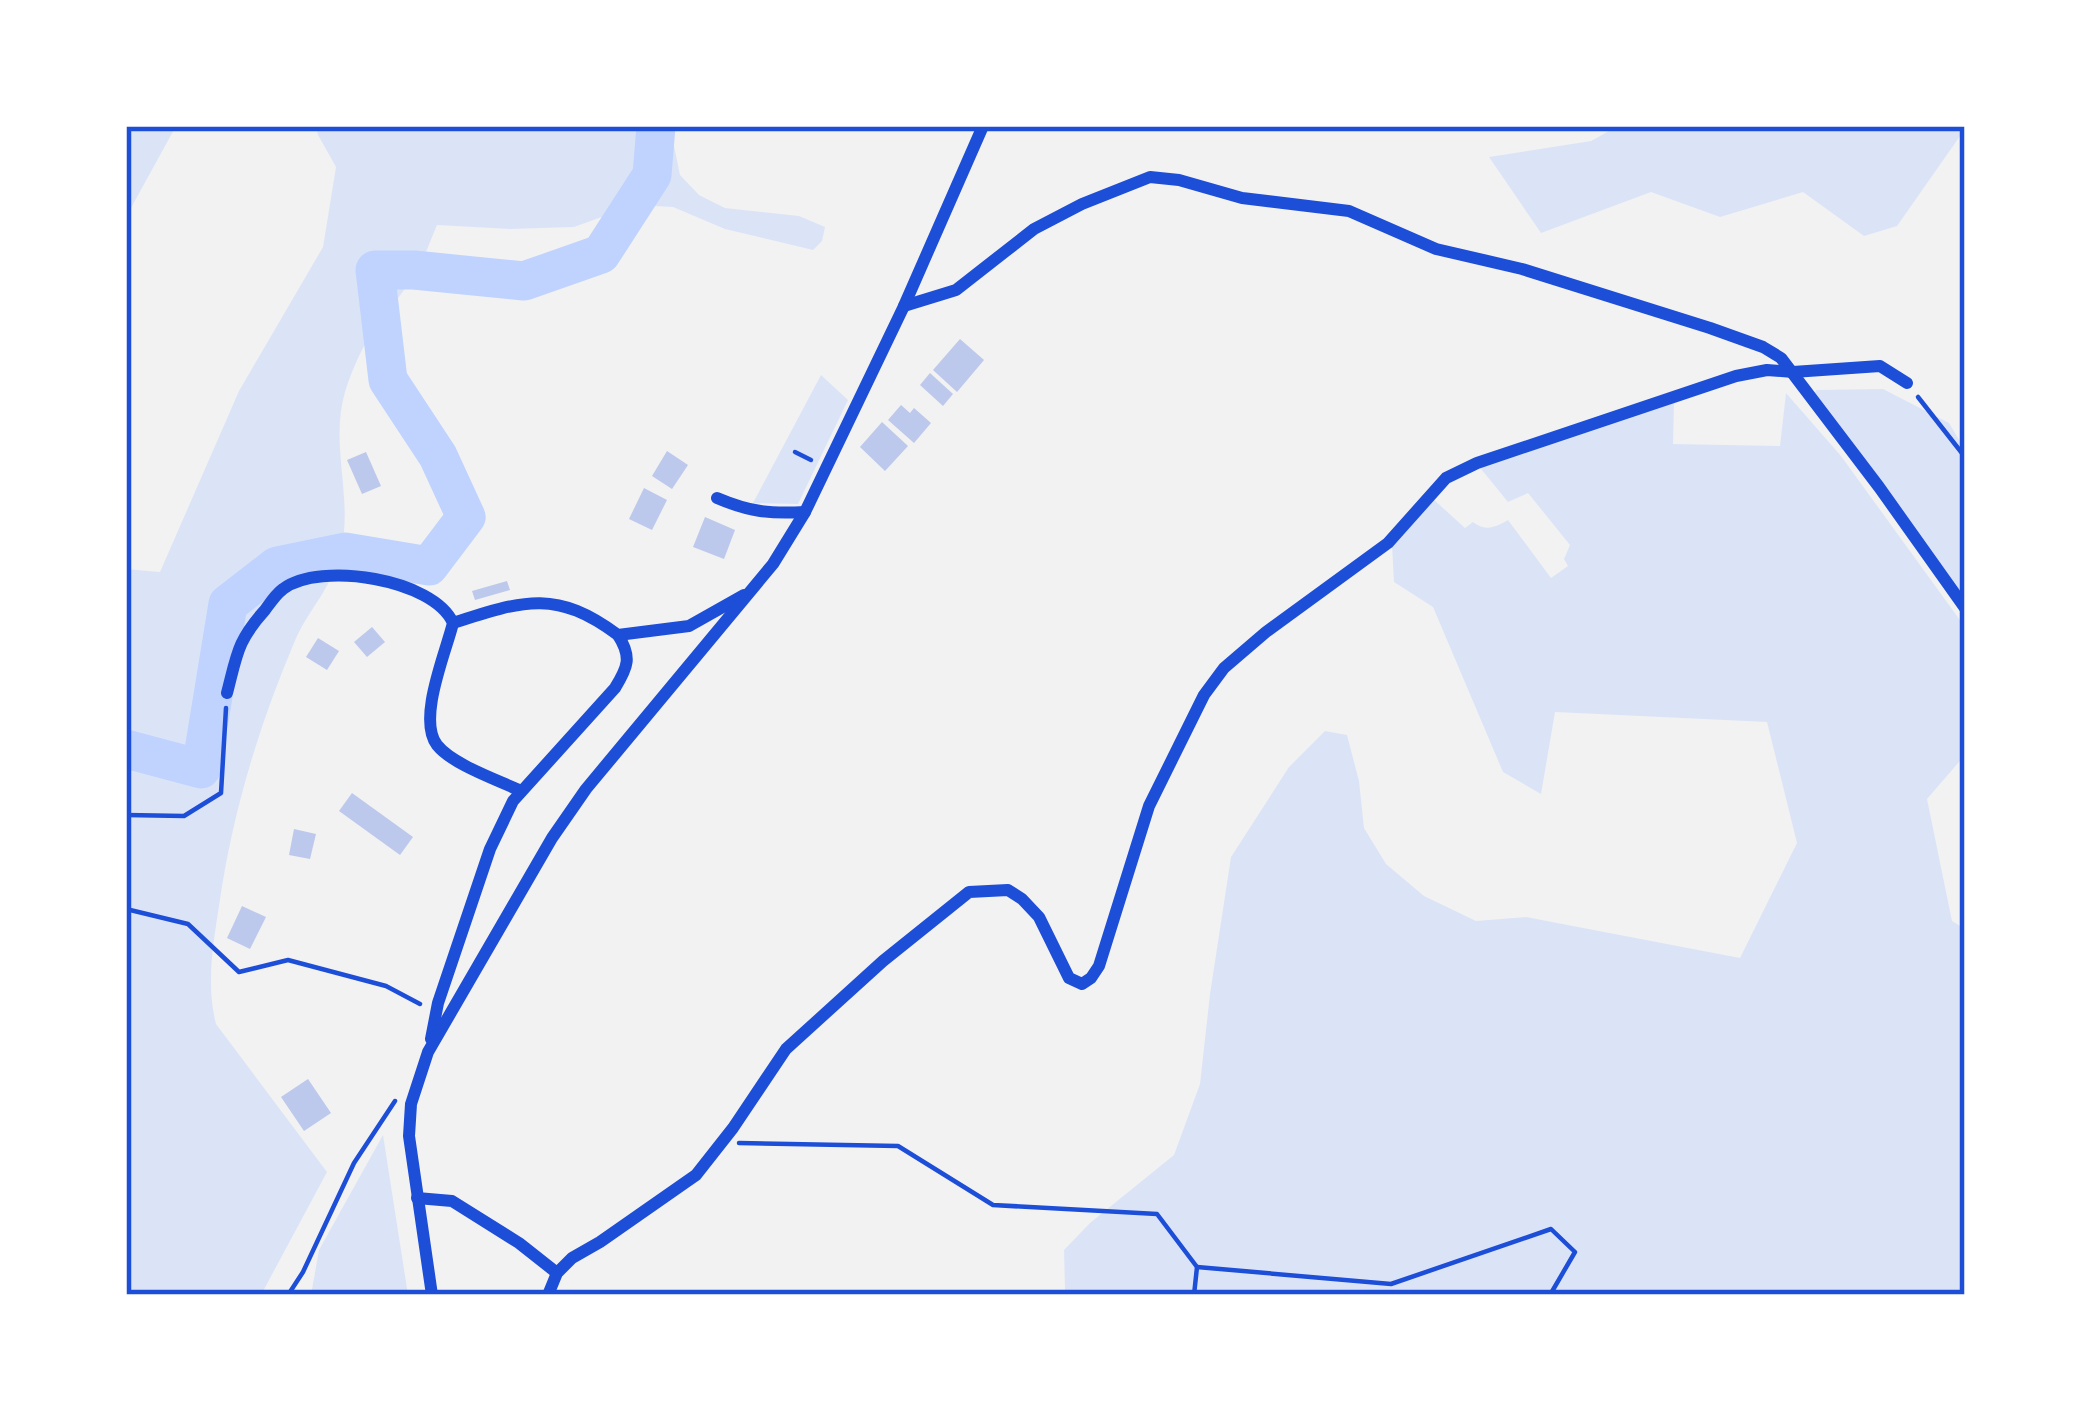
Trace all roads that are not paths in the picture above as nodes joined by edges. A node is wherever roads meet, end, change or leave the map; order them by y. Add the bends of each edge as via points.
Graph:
1 (983, 126) edge
2 (904, 306) junction
3 (1793, 372) junction
4 (1907, 383) road end
5 (717, 498) dead end
6 (805, 512) junction
7 (750, 592) junction
8 (1965, 608) edge
9 (453, 623) junction
10 (618, 635) junction
11 (227, 693) road end
12 (521, 791) junction
13 (428, 1052) junction
14 (417, 1198) junction
15 (557, 1273) junction
16 (432, 1295) edge
17 (548, 1295) edge

1 - 2 street
2 - 3 street via 956,290 1034,229 1150,177 1348,212 1436,249 1763,347
2 - 6 street
3 - 4 street via 1880,366
3 - 8 street
3 - 15 street via 1736,376 1446,478 1388,543 1266,632 1204,695 1149,806 1091,979 1069,978 1022,899 1008,890 969,892 786,1049 696,1175
5 - 6 street via 748,511
6 - 7 street
7 - 10 street via 688,626
7 - 13 street via 586,789
9 - 10 street via 531,602 578,609
9 - 11 street via 432,600 388,582 302,580 283,589 243,635
9 - 12 street via 430,732 455,759
10 - 12 street via 627,649 615,688
12 - 13 street via 490,849
13 - 14 street via 411,1104
14 - 15 street via 452,1201
14 - 16 street
15 - 17 street

